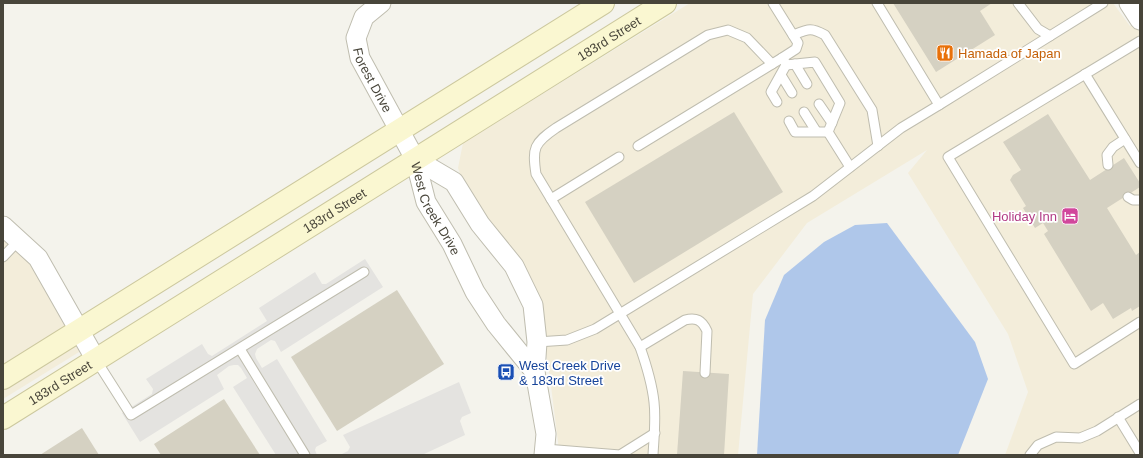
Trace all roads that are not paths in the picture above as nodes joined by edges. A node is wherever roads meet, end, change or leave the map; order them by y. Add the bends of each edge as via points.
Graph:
1 (381, 3) edge
2 (602, 3) edge
3 (665, 3) edge
4 (773, 3) edge
5 (877, 3) edge
6 (1018, 3) edge
7 (1103, 3) edge
8 (1129, 3) edge
9 (1140, 20) edge
10 (793, 35) junction
11 (1050, 36) junction
12 (1140, 41) edge
13 (788, 63) junction
14 (772, 64) junction
15 (1085, 74) junction
16 (781, 75) junction
17 (807, 84) dead end
18 (792, 93) dead end
19 (777, 102) dead end
20 (819, 104) dead end
21 (939, 105) junction
22 (804, 112) dead end
23 (789, 121) dead end
24 (830, 127) junction
25 (399, 130) junction
26 (816, 132) junction
27 (1125, 139) junction
28 (638, 146) dead end
29 (878, 146) junction
30 (619, 157) dead end
31 (415, 160) junction
32 (1140, 164) edge
33 (1108, 165) dead end
34 (850, 168) junction
35 (1128, 197) dead end
36 (551, 199) junction
37 (1140, 200) edge
38 (3, 226) edge
39 (19, 240) junction
40 (3, 257) edge
41 (364, 272) dead end
42 (620, 313) junction
43 (1140, 322) edge
44 (79, 330) junction
45 (537, 342) junction
46 (640, 347) junction
47 (240, 349) junction
48 (96, 360) junction
49 (534, 372) junction
50 (705, 373) dead end
51 (3, 378) edge
52 (1140, 404) edge
53 (1118, 417) junction
54 (3, 418) edge
55 (655, 433) junction
56 (545, 452) edge
57 (1140, 453) edge
58 (305, 455) edge
59 (620, 455) edge
60 (653, 455) edge
61 (1030, 455) edge

1 - 25 street, Forest Drive via 364,17 356,38 360,58
2 - 25 street
3 - 31 street, 183rd Street
4 - 10 lane
5 - 21 lane
6 - 11 lane via 1038,30
7 - 11 lane
8 - 9 street
10 - 13 lane via 798,43
10 - 29 lane via 807,29 825,35 872,110
11 - 21 lane
12 - 15 lane
13 - 14 lane
13 - 16 lane
13 - 17 lane
13 - 24 lane via 815,62 840,103
14 - 28 lane
14 - 36 lane via 747,38 728,30 708,35 688,47 540,139 533,156 536,174
15 - 27 lane
15 - 43 lane via 948,157 1074,364
16 - 18 lane
16 - 19 lane via 771,92
20 - 24 lane
21 - 29 lane via 901,128
22 - 26 lane
23 - 26 lane via 796,132
24 - 26 lane
24 - 34 lane
25 - 31 street, Forest Drive
25 - 44 street
27 - 32 lane
27 - 33 lane via 1107,155
29 - 34 lane
30 - 36 lane
31 - 45 street, West Creek Drive via 454,182 480,224 514,266 533,305
31 - 48 street, 183rd Street
31 - 49 street, West Creek Drive via 426,202 452,244 475,292 496,324
34 - 42 lane via 813,196
35 - 37 lane
36 - 42 lane
38 - 39 street
39 - 40 lane
39 - 44 street via 38,258
41 - 47 lane
42 - 45 lane via 596,329 567,340
42 - 46 lane
44 - 48 street
44 - 51 street
45 - 49 street, West Creek Drive
46 - 50 lane via 685,320 699,320 706,331
46 - 55 lane via 654,402
47 - 48 lane via 131,414
47 - 58 lane
48 - 54 street, 183rd Street
49 - 56 street, West Creek Drive via 546,434
52 - 53 lane
53 - 57 lane
53 - 61 lane via 1098,431 1080,438 1056,437 1038,445
55 - 59 lane
55 - 60 lane
56 - 59 lane

